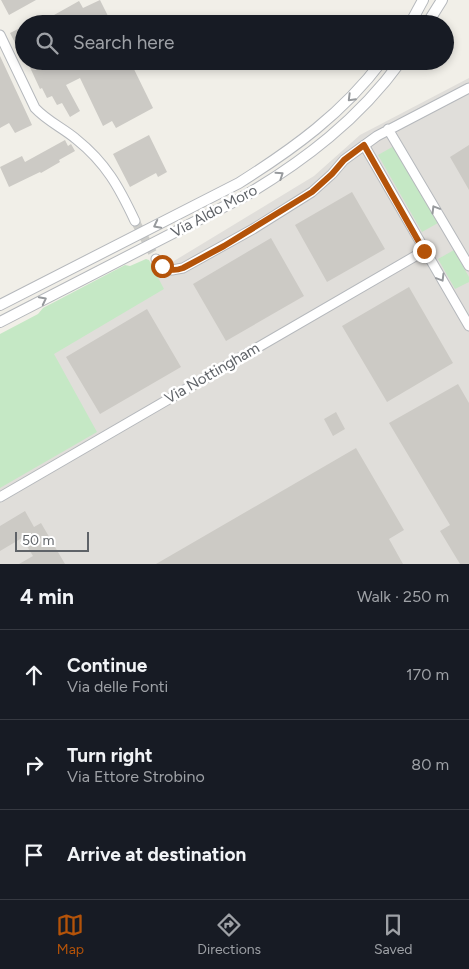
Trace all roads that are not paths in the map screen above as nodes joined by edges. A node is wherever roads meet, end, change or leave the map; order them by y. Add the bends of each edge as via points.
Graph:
1 (423, 0) edge
2 (442, 0) edge
3 (415, 15) edge
4 (433, 15) edge
5 (0, 35) edge
6 (15, 65) edge
7 (17, 70) edge
8 (375, 70) edge
9 (394, 70) edge
10 (469, 88) edge
11 (388, 130) junction
12 (364, 145) junction
13 (135, 221) tunnel mouth
14 (424, 251) junction
15 (156, 259) tunnel mouth
16 (469, 266) edge
17 (0, 305) edge
18 (0, 322) edge
19 (469, 326) edge
20 (0, 497) edge

1 - 3 street
2 - 4 street
5 - 6 street
7 - 13 street via 36,108 44,117 84,145 103,164 116,182
8 -> 17 street, Via Aldo Moro via 323,124 239,183
18 -> 9 street, Via Aldo Moro via 277,177 327,140 373,96
10 - 11 street
11 - 12 street
16 -> 11 street
12 - 14 street
12 - 15 street via 312,192 224,246 178,270 166,269
14 -> 19 street
14 - 20 street, Via Nottingham

